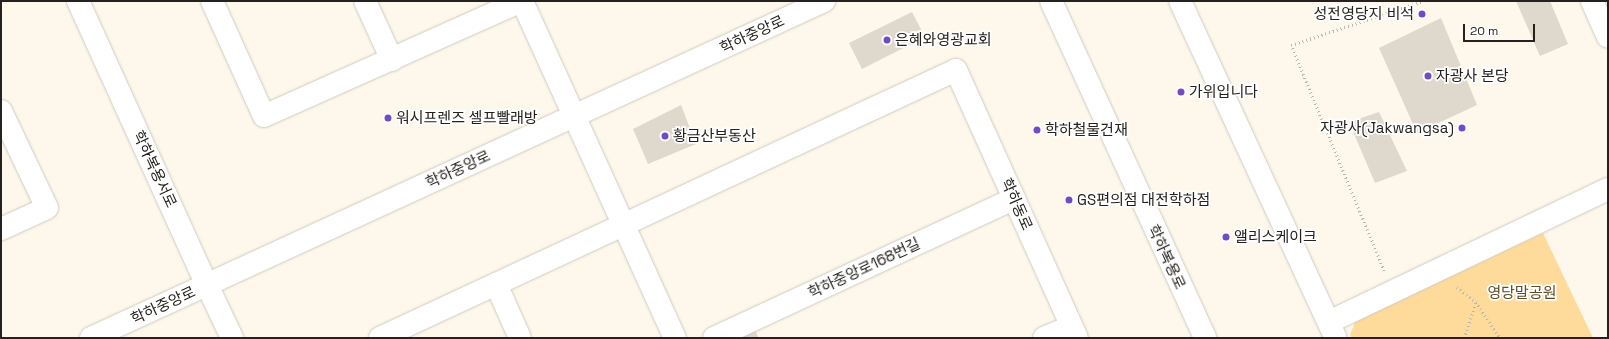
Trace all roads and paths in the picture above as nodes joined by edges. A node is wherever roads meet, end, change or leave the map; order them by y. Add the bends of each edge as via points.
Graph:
1 (78, 1) edge
2 (212, 1) edge
3 (365, 1) edge
4 (521, 1) edge
5 (824, 1) edge
6 (1051, 1) edge
7 (1180, 1) edge
8 (1423, 1) edge
9 (1592, 1) edge
10 (1608, 37) edge
11 (392, 60) junction
12 (1, 111) edge
13 (574, 116) junction
14 (1608, 189) edge
15 (1014, 199) junction
16 (624, 224) junction
17 (1, 229) edge
18 (496, 284) junction
19 (207, 285) junction
20 (1455, 285) dead end
21 (1392, 291) junction
22 (1476, 302) junction
23 (1332, 330) edge
24 (1074, 332) edge
25 (91, 338) edge
26 (232, 338) edge
27 (380, 338) edge
28 (520, 338) edge
29 (675, 338) edge
30 (714, 338) edge
31 (1044, 338) edge
32 (1205, 338) edge
33 (1464, 338) edge
34 (1500, 338) edge

1 - 19 street, 학하복용서로
2 - 11 street via 264,116
3 - 11 street
4 - 11 street
4 - 13 street
5 - 13 street, 학하중앙로
6 - 32 street, 학하복용로
7 - 23 street
8 - 21 path via 1291,45
9 - 10 street
12 - 17 street via 46,208
13 - 16 street
13 - 19 street, 학하중앙로
14 - 21 street
15 - 16 street, 학하동로 via 956,70
15 - 24 street, 학하동로
15 - 30 street, 학하중앙로168번길
16 - 18 street
16 - 29 street
18 - 27 street
18 - 28 street
19 - 25 street, 학하중앙로
19 - 26 street, 학하복용서로
20 - 22 path
21 - 23 street
22 - 33 path
22 - 34 path
24 - 31 street

